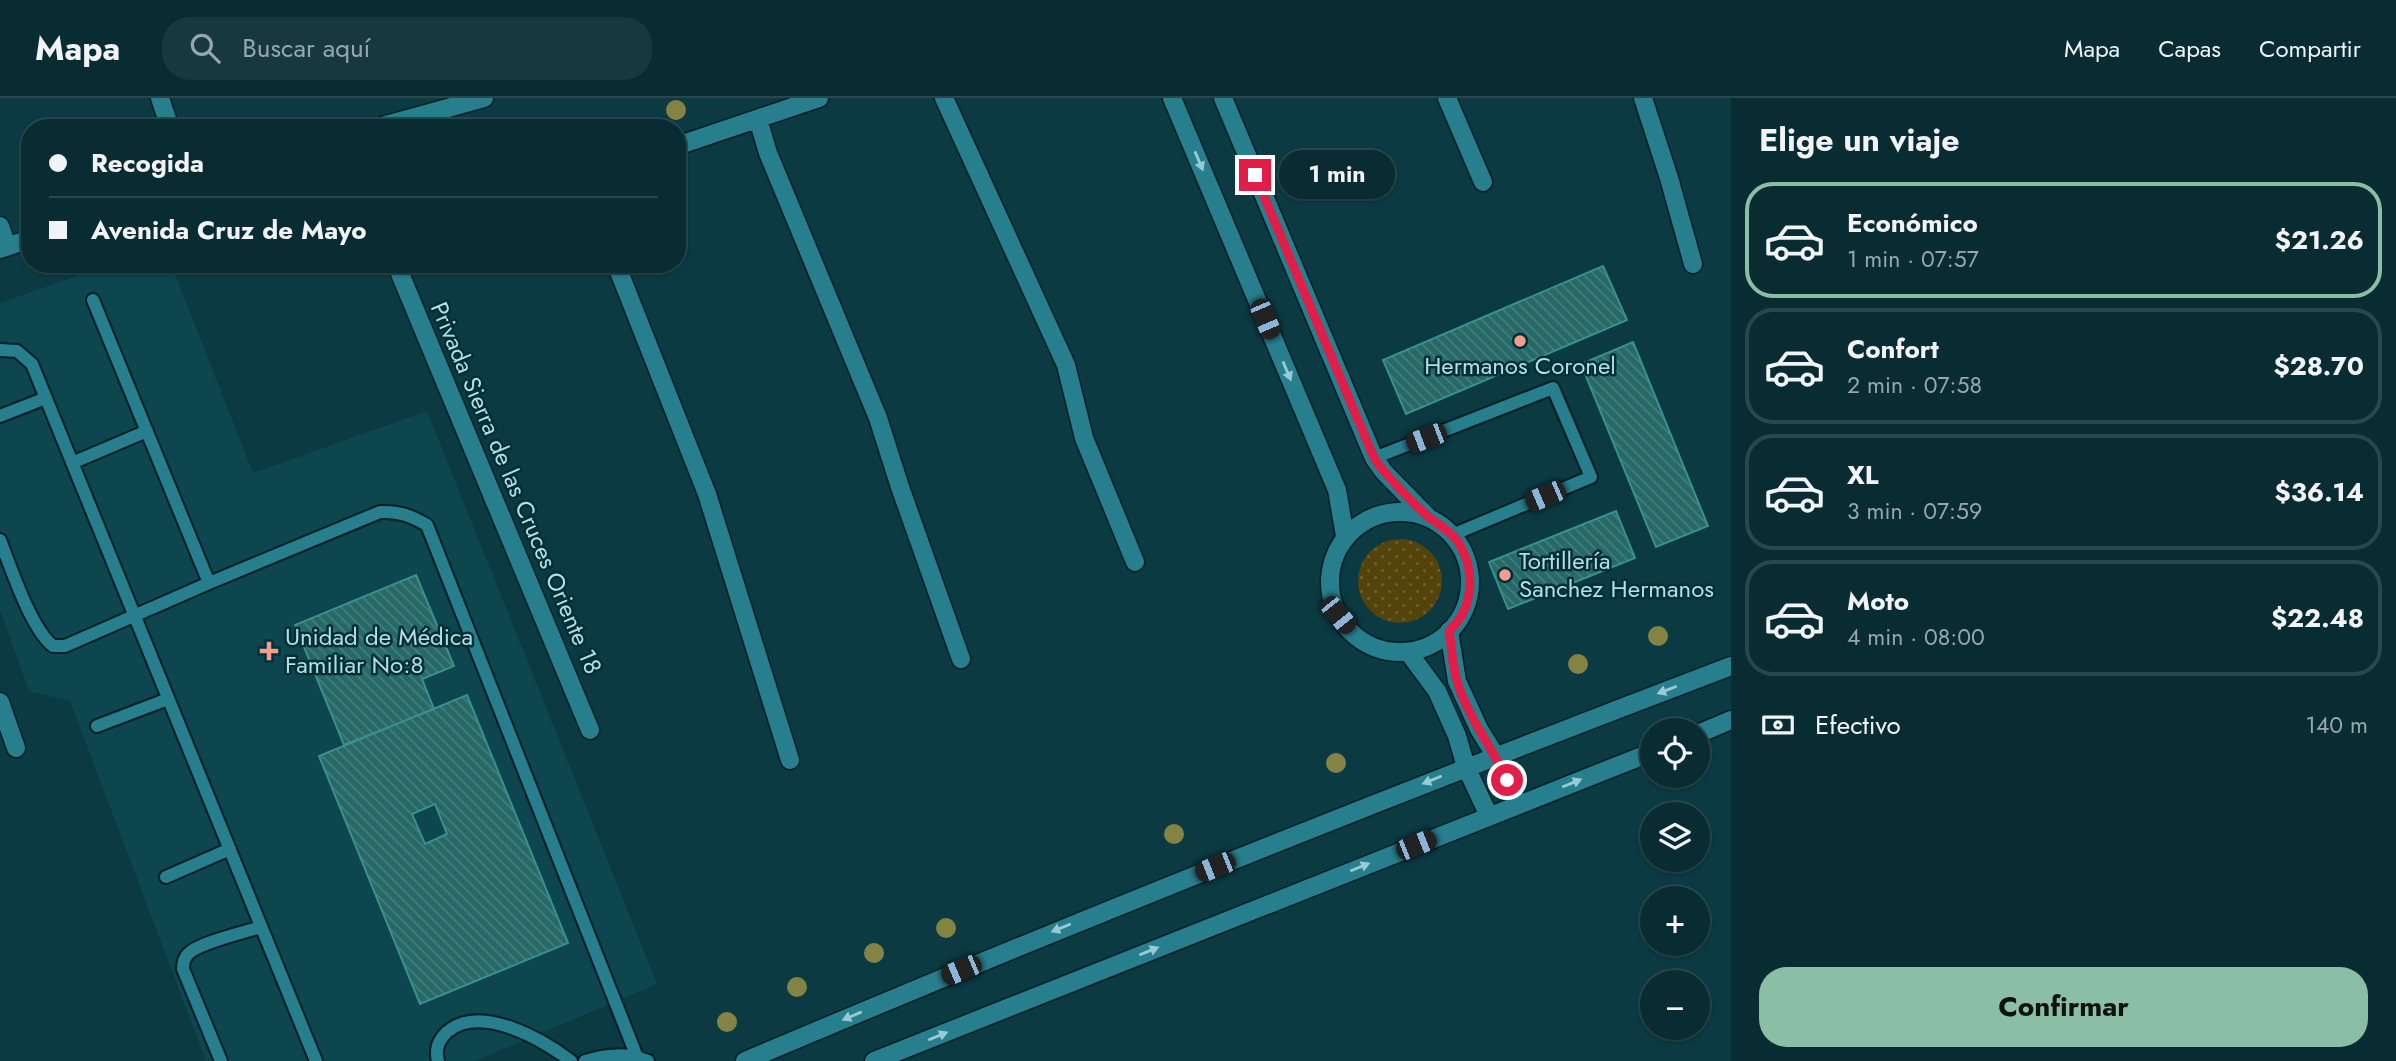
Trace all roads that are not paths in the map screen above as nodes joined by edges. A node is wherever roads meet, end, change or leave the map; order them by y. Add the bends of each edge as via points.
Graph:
1 (160, 98) edge
2 (484, 98) edge
3 (819, 98) edge
4 (944, 98) edge
5 (1172, 98) edge
6 (1223, 98) edge
7 (1447, 98) edge
8 (1643, 98) edge
9 (758, 118) junction
10 (167, 119) edge
11 (408, 119) edge
12 (686, 143) edge
13 (1483, 182) dead end
14 (0, 226) edge
15 (21, 242) edge
16 (4, 248) edge
17 (1693, 264) dead end
18 (400, 273) edge
19 (620, 273) edge
20 (93, 300) dead end
21 (0, 351) edge
22 (46, 398) junction
23 (0, 416) edge
24 (147, 431) junction
25 (1374, 458) junction
26 (72, 463) junction
27 (1427, 516) junction
28 (1345, 536) junction
29 (1452, 536) junction
30 (0, 540) edge
31 (1135, 562) dead end
32 (209, 583) junction
33 (134, 617) junction
34 (1449, 631) junction
35 (1408, 652) junction
36 (961, 659) dead end
37 (1731, 666) edge
38 (168, 699) junction
39 (0, 702) edge
40 (1731, 720) edge
41 (97, 726) dead end
42 (1710, 728) edge
43 (590, 730) dead end
44 (16, 748) dead end
45 (1495, 755) junction
46 (1640, 756) edge
47 (790, 760) dead end
48 (1465, 767) junction
49 (1518, 804) junction
50 (1489, 816) junction
51 (230, 849) junction
52 (166, 877) dead end
53 (261, 927) junction
54 (642, 1059) edge
55 (221, 1061) edge
56 (316, 1061) edge
57 (438, 1061) edge
58 (571, 1061) edge
59 (586, 1061) edge
60 (745, 1061) edge
61 (874, 1061) edge

1 - 10 street
2 - 11 street
3 - 9 street
4 - 31 street via 1066,365 1084,438
5 -> 28 street via 1337,490
6 - 25 street
7 - 13 street
8 - 17 street
9 - 12 street
9 - 36 street via 768,153 878,418
14 - 16 street
15 - 16 street
18 - 43 street, Privada Sierra de las Cruces Oriente 18
19 - 47 street via 707,494
20 - 24 lane
21 - 22 lane via 16,351 32,365
22 - 23 lane
22 - 26 lane
24 - 26 lane
24 - 32 lane
25 - 27 street
25 - 29 lane via 1553,388 1591,477
26 - 33 lane
27 - 28 street via 1406,511 1383,513
27 - 29 street
28 - 35 street via 1332,561 1329,588 1338,615 1355,636 1379,649
29 - 34 street via 1466,558 1470,578 1469,597
30 - 33 lane via 38,626 53,646 65,646
32 - 33 lane
32 - 54 lane via 380,512 410,515 428,525
33 - 38 lane
34 - 35 street via 1435,643
34 - 45 street via 1457,681
35 - 48 street via 1437,691
37 -> 45 street
38 - 41 lane
38 - 51 lane
39 - 44 street
40 - 42 street
45 - 48 street
45 - 49 street
49 -> 46 street
48 - 50 street
48 -> 60 street via 1034,939
49 - 50 street
61 -> 50 street
51 - 52 lane
51 - 53 lane
53 - 55 lane via 196,948 184,961 183,969
53 - 56 lane
54 - 59 lane via 606,1054
57 - 58 lane via 436,1051 449,1031 482,1021 522,1031

